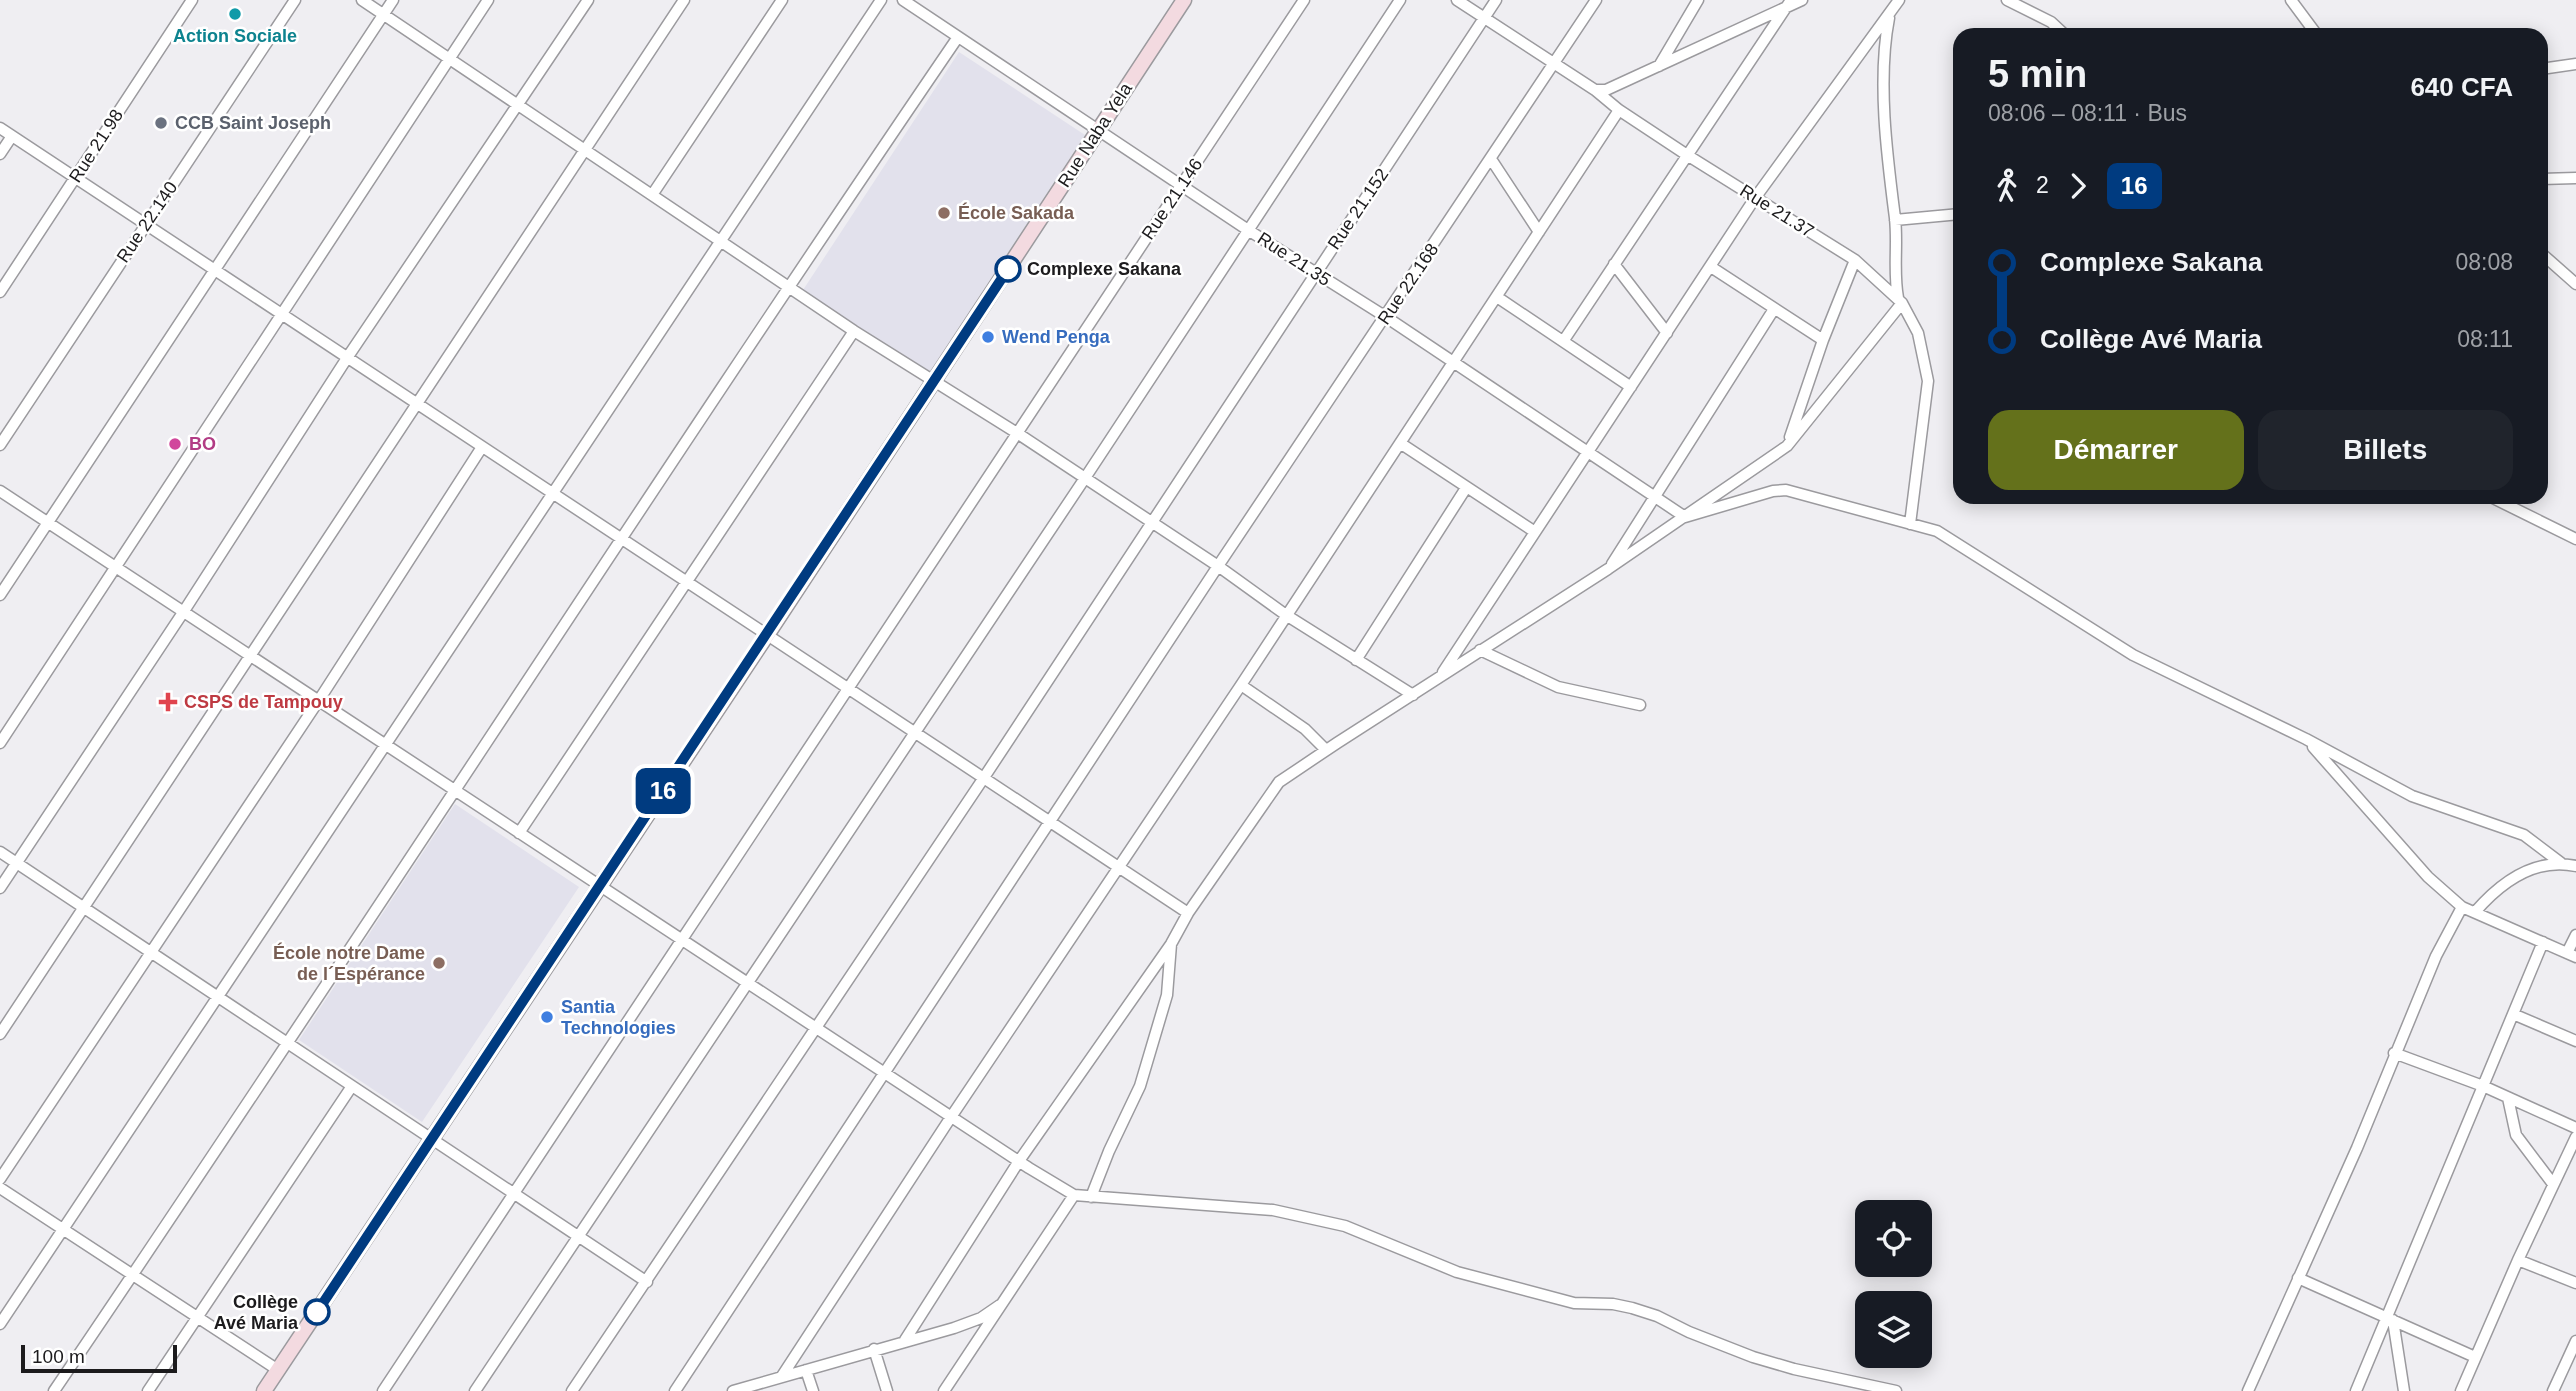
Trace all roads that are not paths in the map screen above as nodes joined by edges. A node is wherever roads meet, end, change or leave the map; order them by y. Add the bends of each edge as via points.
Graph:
1 (192, 0) edge
2 (295, 0) edge
3 (362, 0) edge
4 (393, 0) edge
5 (488, 0) edge
6 (588, 0) edge
7 (684, 0) edge
8 (782, 0) edge
9 (881, 0) edge
10 (903, 0) edge
11 (1184, 0) edge
12 (1304, 0) edge
13 (1400, 0) edge
14 (1457, 0) edge
15 (1496, 0) edge
16 (1596, 0) edge
17 (1698, 0) edge
18 (1802, 0) edge
19 (1899, 0) edge
20 (2007, 0) edge
21 (2291, 0) edge
22 (1788, 4) edge
23 (1890, 12) junction
24 (383, 14) junction
25 (1485, 18) junction
26 (2058, 28) edge
27 (2312, 28) edge
28 (958, 37) junction
29 (449, 59) junction
30 (1554, 63) junction
31 (2576, 64) edge
32 (1659, 66) junction
33 (2548, 68) edge
34 (1595, 90) junction
35 (518, 105) junction
36 (1619, 110) junction
37 (0, 128) edge
38 (1098, 131) junction
39 (12, 136) junction
40 (584, 151) junction
41 (0, 154) edge
42 (1687, 155) junction
43 (1491, 159) junction
44 (75, 178) junction
45 (2576, 178) edge
46 (2548, 179) edge
47 (1181, 186) junction
48 (652, 195) junction
49 (1755, 198) junction
50 (1953, 215) edge
51 (1895, 220) junction
52 (146, 225) junction
53 (1248, 230) junction
54 (1539, 232) junction
55 (721, 242) junction
56 (2548, 259) edge
57 (1856, 260) junction
58 (1614, 264) junction
59 (1711, 267) junction
60 (213, 270) junction
61 (1315, 273) junction
62 (2576, 284) edge
63 (788, 286) junction
64 (0, 292) edge
65 (1497, 296) junction
66 (1900, 301) junction
67 (1774, 309) junction
68 (280, 314) junction
69 (1386, 317) junction
70 (854, 331) junction
71 (1667, 333) junction
72 (1564, 340) junction
73 (1823, 340) junction
74 (347, 358) junction
75 (1453, 362) junction
76 (934, 383) junction
77 (1631, 387) junction
78 (418, 405) junction
79 (1017, 433) junction
80 (1400, 443) junction
81 (0, 445) edge
82 (1787, 446) junction
83 (482, 447) junction
84 (1588, 452) junction
85 (1084, 478) junction
86 (1466, 488) junction
87 (0, 491) edge
88 (552, 494) junction
89 (1655, 497) junction
90 (2505, 504) edge
91 (1685, 517) junction
92 (1150, 522) junction
93 (48, 523) junction
94 (1910, 524) junction
95 (1535, 532) junction
96 (2576, 539) edge
97 (622, 540) junction
98 (115, 565) junction
99 (1218, 566) junction
100 (1608, 569) junction
101 (685, 581) junction
102 (0, 595) edge
103 (184, 611) junction
104 (1286, 615) junction
105 (766, 635) junction
106 (1480, 650) junction
107 (251, 654) junction
108 (1356, 660) junction
109 (1440, 677) junction
110 (1241, 685) junction
111 (847, 689) junction
112 (1413, 695) junction
113 (319, 700) junction
114 (1640, 705) dead end
115 (915, 733) junction
116 (2306, 739) junction
117 (0, 743) edge
118 (385, 744) junction
119 (1326, 750) junction
120 (983, 779) junction
121 (455, 790) junction
122 (1051, 823) junction
123 (520, 833) junction
124 (0, 852) edge
125 (16, 863) junction
126 (2561, 863) junction
127 (2576, 866) edge
128 (1117, 868) junction
129 (600, 886) junction
130 (0, 888) edge
131 (2462, 907) junction
132 (84, 908) junction
133 (2475, 912) junction
134 (1188, 913) junction
135 (2576, 935) edge
136 (681, 939) junction
137 (2543, 942) junction
138 (1171, 944) junction
139 (150, 953) junction
140 (2572, 955) edge
141 (748, 983) junction
142 (218, 997) junction
143 (2513, 1014) junction
144 (816, 1028) junction
145 (0, 1034) edge
146 (2576, 1041) edge
147 (287, 1043) junction
148 (2394, 1053) junction
149 (883, 1072) junction
150 (352, 1086) junction
151 (2483, 1086) junction
152 (2508, 1098) junction
153 (951, 1117) junction
154 (2576, 1128) edge
155 (2576, 1137) edge
156 (432, 1139) junction
157 (1019, 1161) junction
158 (0, 1179) edge
159 (2553, 1184) junction
160 (0, 1188) edge
161 (513, 1193) junction
162 (1074, 1195) junction
163 (1091, 1197) junction
164 (63, 1230) junction
165 (579, 1237) junction
166 (2518, 1260) junction
167 (133, 1275) junction
168 (2298, 1278) junction
169 (647, 1282) junction
170 (2576, 1283) edge
171 (1000, 1305) junction
172 (198, 1318) junction
173 (2390, 1318) junction
174 (0, 1324) edge
175 (905, 1340) junction
176 (2576, 1341) edge
177 (874, 1349) junction
178 (2474, 1357) junction
179 (278, 1370) junction
180 (806, 1370) junction
181 (782, 1376) junction
182 (54, 1391) edge
183 (148, 1391) edge
184 (264, 1391) edge
185 (383, 1391) edge
186 (475, 1391) edge
187 (572, 1391) edge
188 (675, 1391) edge
189 (733, 1391) edge
190 (813, 1391) edge
191 (887, 1391) edge
192 (944, 1391) edge
193 (1896, 1391) edge
194 (2248, 1391) edge
195 (2356, 1391) edge
196 (2404, 1391) edge
197 (2461, 1391) edge
198 (2553, 1391) edge

1 - 44 street, Rue 21.98
2 - 52 street, Rue 22.140
3 - 24 street
4 - 24 street
5 - 29 street
6 - 35 street
7 - 40 street
8 - 48 street
9 - 55 street
10 - 28 street, Rue 21.35
11 - 38 street, Rue Naba Yela
12 - 47 street, Rue 21.146
13 - 53 street
14 - 25 street, Rue 21.37
15 - 25 street, Rue 21.152
16 - 30 street, Rue 22.168
17 - 32 street
18 - 22 street
19 - 23 street
20 - 26 street
21 - 27 street
22 - 32 street
22 - 42 street
23 - 49 street
23 - 51 street via 1885,39 1885,150
24 - 29 street
24 - 60 street
25 - 30 street, Rue 21.37
25 - 61 street, Rue 21.152
28 - 38 street, Rue 21.35
28 - 63 street
29 - 35 street
29 - 68 street
30 - 34 street, Rue 21.37
30 - 43 street, Rue 22.168
31 - 33 street
32 - 34 street via 1606,90
34 - 36 street, Rue 21.37
35 - 40 street
35 - 74 street
36 - 42 street, Rue 21.37
36 - 54 street
37 - 39 street
38 - 47 street, Rue 21.35
38 - 76 street, Rue Naba Yela
39 - 41 street
39 - 44 street
40 - 48 street
40 - 78 street
42 - 49 street, Rue 21.37
42 - 58 street
43 - 54 street
43 - 69 street, Rue 22.168
44 - 52 street
44 - 64 street, Rue 21.98
45 - 46 street
47 - 53 street, Rue 21.35
47 - 79 street, Rue 21.146
48 - 55 street
49 - 57 street, Rue 21.37
49 - 59 street
50 - 51 street
51 - 66 street via 1895,280
52 - 60 street
52 - 81 street, Rue 22.140
53 - 61 street, Rue 21.35
53 - 85 street
54 - 65 street
55 - 63 street
55 - 88 street
56 - 62 street
57 - 66 street, Rue 21.37
57 - 73 street
58 - 71 street
58 - 72 street
59 - 67 street
59 - 71 street
60 - 68 street
60 - 93 street
61 - 69 street, Rue 21.35
61 - 92 street, Rue 21.152
63 - 70 street
63 - 97 street
65 - 72 street
65 - 75 street
66 - 82 street
66 - 94 street, Rue 21.37 via 1918,332 1928,381
67 - 73 street
67 - 89 street
68 - 74 street
68 - 98 street
69 - 75 street, Rue 21.35
69 - 99 street, Rue 22.168
70 - 76 street
70 - 101 street
71 - 77 street
72 - 77 street
73 - 82 street
74 - 78 street
74 - 103 street
75 - 80 street
75 - 84 street, Rue 21.35
76 - 79 street
76 - 105 street, Rue Naba Yela
77 - 84 street
78 - 83 street
78 - 107 street
79 - 85 street
79 - 111 street, Rue 21.146
80 - 86 street
80 - 104 street
82 - 91 street
83 - 88 street
83 - 113 street
84 - 89 street, Rue 21.35
84 - 95 street
85 - 92 street
85 - 115 street
86 - 95 street
86 - 108 street
87 - 93 street
88 - 97 street
88 - 118 street
89 - 91 street, Rue 21.35
89 - 100 street
90 - 96 street
91 - 94 street via 1786,490
91 - 100 street
92 - 99 street
92 - 120 street, Rue 21.152
93 - 98 street
93 - 102 street
94 - 116 street via 1937,531 2133,655
95 - 109 street
97 - 101 street
97 - 121 street
98 - 103 street
98 - 117 street
99 - 104 street
99 - 122 street, Rue 22.168
100 - 106 street
101 - 105 street
101 - 123 street
103 - 107 street
103 - 125 street
104 - 108 street
104 - 110 street
105 - 111 street
105 - 129 street, Rue Naba Yela
106 - 109 street
106 - 114 street via 1558,687
107 - 113 street
107 - 132 street
108 - 112 street
109 - 112 street
110 - 119 street via 1305,729
110 - 128 street
111 - 115 street
111 - 136 street, Rue 21.146
112 - 119 street
113 - 118 street
113 - 139 street
115 - 120 street
115 - 141 street
116 - 126 street via 2412,796 2524,835
116 - 131 street via 2428,877
118 - 121 street
118 - 142 street
119 - 134 street via 1279,782
120 - 122 street
120 - 144 street, Rue 21.152
121 - 123 street
121 - 147 street
122 - 128 street
122 - 149 street, Rue 22.168
123 - 129 street
124 - 125 street
125 - 130 street
125 - 132 street
126 - 127 street
126 - 133 street via 2535,866 2517,876
128 - 134 street
128 - 153 street
129 - 136 street
129 - 156 street, Rue Naba Yela
131 - 133 street
131 - 148 street
132 - 139 street
132 - 145 street
133 - 137 street
134 - 138 street
135 - 140 street
136 - 141 street
136 - 161 street, Rue 21.146
137 - 140 street
137 - 143 street
138 - 157 street
138 - 163 street via 1167,995 1140,1086
139 - 142 street
139 - 158 street
141 - 144 street
141 - 165 street
142 - 147 street
142 - 164 street
143 - 146 street
143 - 151 street
144 - 149 street
144 - 169 street, Rue 21.152
147 - 150 street
147 - 167 street
148 - 151 street
148 - 168 street
149 - 153 street
149 - 188 street, Rue 22.168
150 - 156 street
150 - 172 street
151 - 152 street
151 - 173 street
152 - 154 street
152 - 159 street via 2516,1135
153 - 157 street
153 - 181 street
155 - 159 street
156 - 161 street
156 - 179 street, Rue Naba Yela
157 - 162 street
157 - 175 street
159 - 166 street
160 - 164 street
161 - 165 street
161 - 185 street, Rue 21.146
162 - 163 street
162 - 171 street
163 - 193 street via 1273,1210 1333,1223 1457,1272 1574,1303 1632,1308 1752,1357
164 - 167 street
164 - 174 street
165 - 169 street
165 - 186 street
166 - 170 street
166 - 178 street
167 - 172 street
167 - 182 street
168 - 173 street
168 - 194 street
169 - 187 street, Rue 21.152
171 - 175 street via 982,1318
171 - 192 street
172 - 179 street
172 - 183 street
173 - 178 street
173 - 195 street
173 - 196 street
175 - 177 street
176 - 198 street
177 - 180 street
177 - 191 street
178 - 197 street
179 - 184 street, Rue Naba Yela
180 - 181 street
180 - 190 street
181 - 189 street

